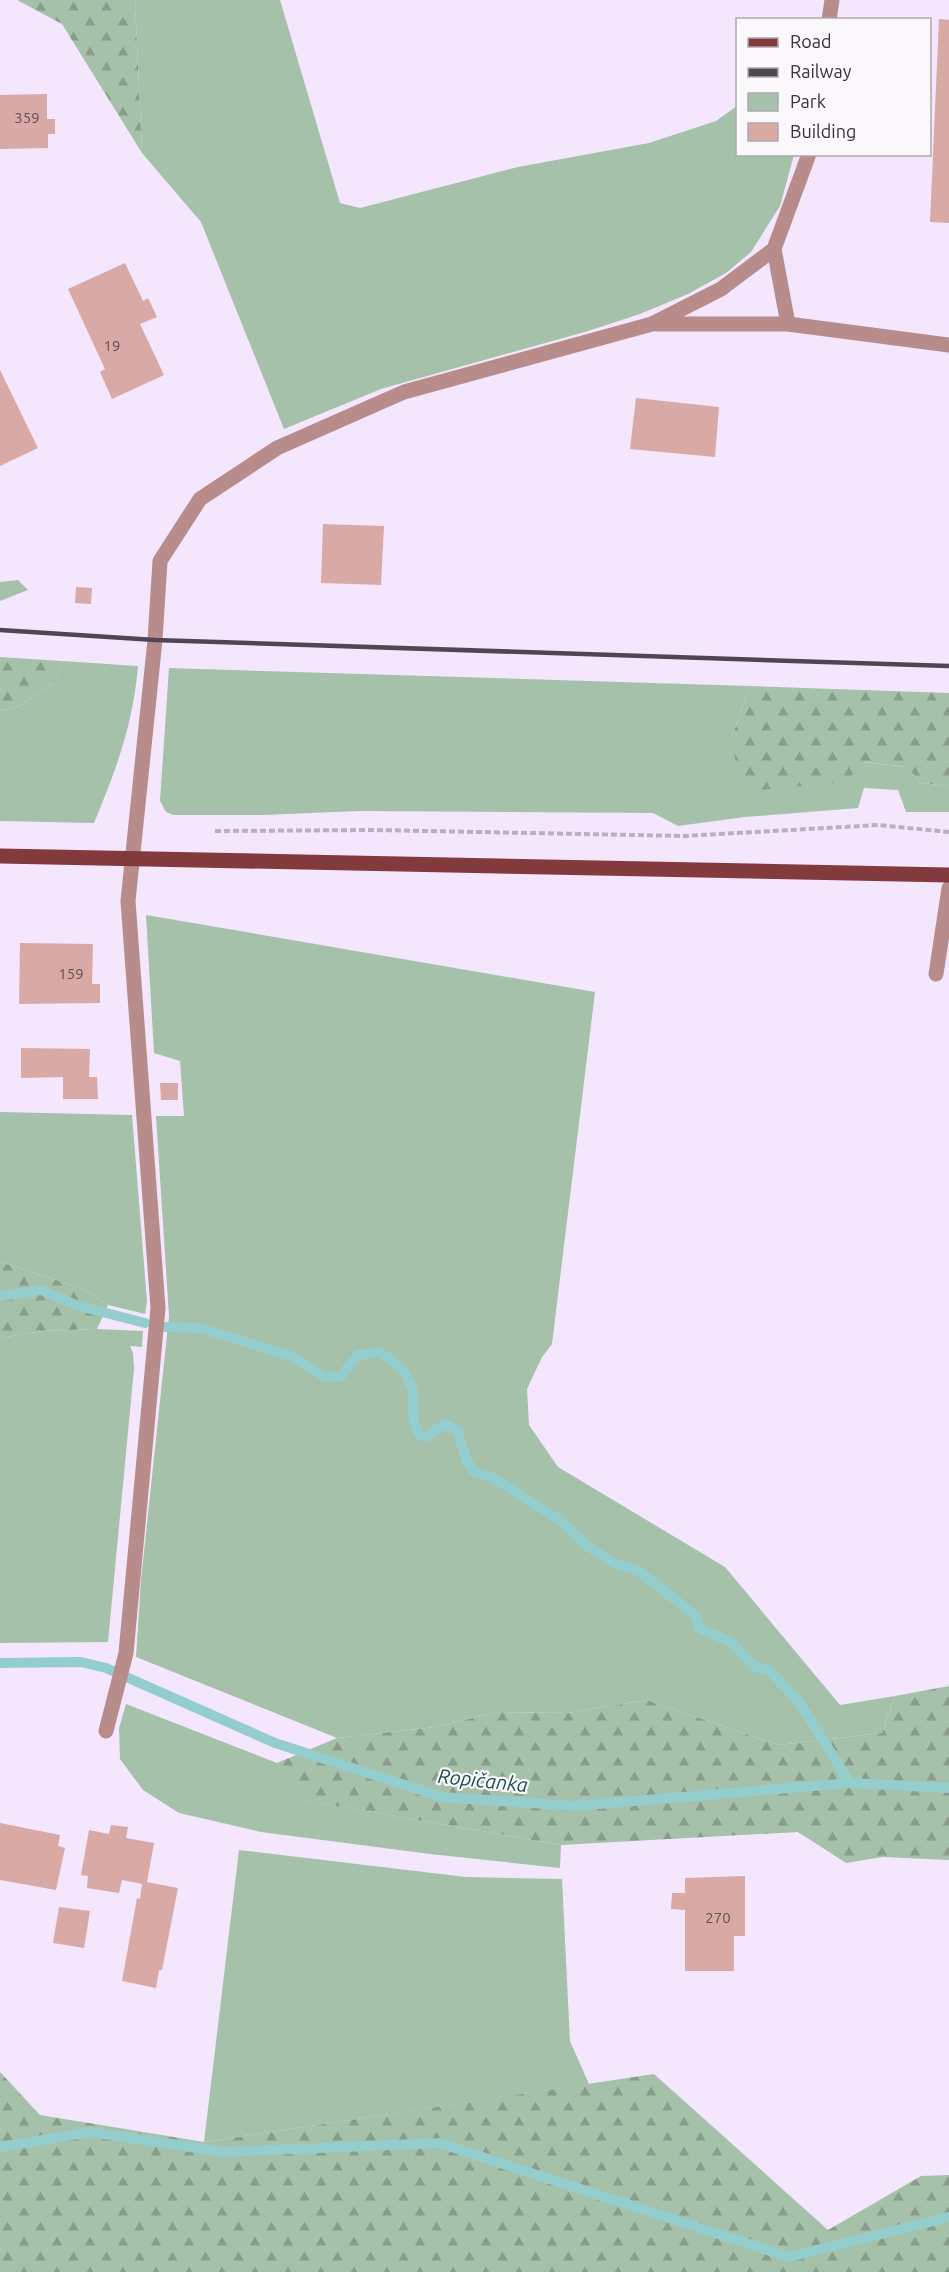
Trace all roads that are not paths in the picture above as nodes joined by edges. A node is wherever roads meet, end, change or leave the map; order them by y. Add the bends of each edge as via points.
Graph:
1 (832, 0) edge
2 (829, 18) edge
3 (808, 156) edge
4 (774, 249) junction
5 (652, 324) junction
6 (788, 324) junction
7 (949, 345) edge
8 (0, 856) edge
9 (133, 858) junction
10 (949, 874) edge
11 (949, 888) edge
12 (936, 974) dead end
13 (106, 1731) dead end

1 - 2 street
3 - 4 street
4 - 5 street via 721,289
4 - 6 street
5 - 6 street
5 - 9 street via 404,392 277,448 200,499 160,561
6 - 7 street
8 - 9 main road
9 - 10 main road
9 - 13 street via 129,901 158,1308 126,1653
11 - 12 street

